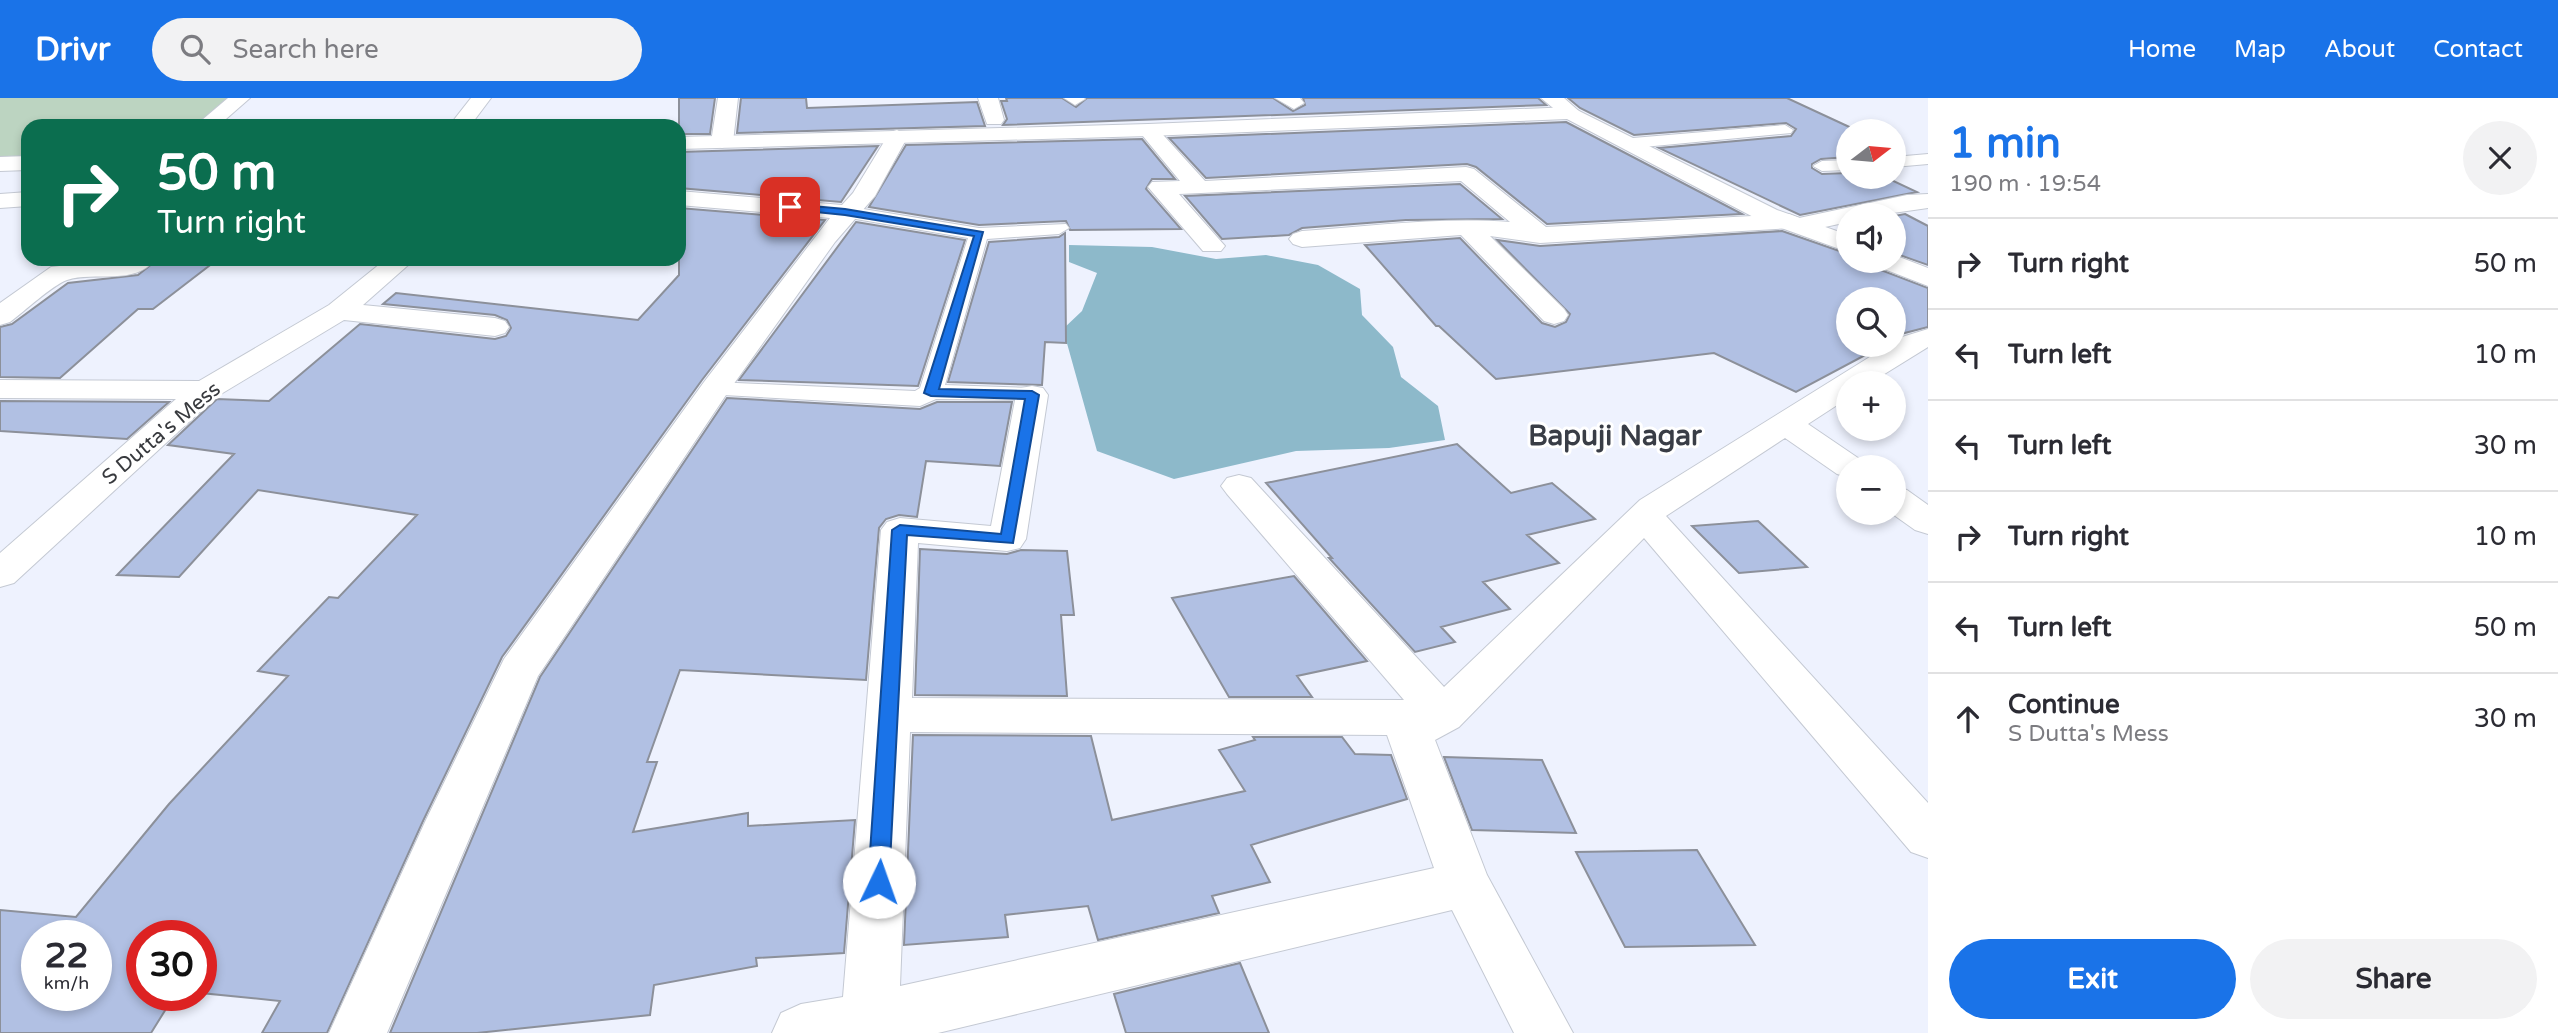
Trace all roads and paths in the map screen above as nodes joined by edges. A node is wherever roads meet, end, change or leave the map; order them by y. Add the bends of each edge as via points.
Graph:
1 (240, 98) edge
2 (481, 98) edge
3 (728, 98) edge
4 (988, 98) edge
5 (1388, 98) edge
6 (1551, 98) edge
7 (1571, 113) junction
8 (1418, 117) junction
9 (214, 119) edge
10 (465, 119) edge
11 (995, 120) dead end
12 (1148, 130) junction
13 (1785, 130) dead end
14 (897, 136) junction
15 (722, 142) junction
16 (686, 143) edge
17 (1633, 143) junction
18 (1928, 159) edge
19 (1906, 161) edge
20 (21, 163) edge
21 (0, 164) edge
22 (1836, 165) edge
23 (1822, 166) dead end
24 (1199, 188) junction
25 (686, 199) edge
26 (21, 200) edge
27 (0, 201) edge
28 (1928, 201) edge
29 (845, 212) junction
30 (1795, 223) junction
31 (1059, 228) dead end
32 (1468, 228) junction
33 (979, 234) junction
34 (1541, 235) junction
35 (1302, 239) dead end
36 (1836, 239) edge
37 (1212, 246) dead end
38 (127, 266) edge
39 (393, 266) edge
40 (1906, 269) edge
41 (1928, 278) edge
42 (12, 300) edge
43 (338, 311) junction
44 (1554, 315) dead end
45 (0, 316) edge
46 (495, 327) dead end
47 (1928, 338) edge
48 (1868, 371) edge
49 (0, 389) edge
50 (715, 389) junction
51 (205, 390) junction
52 (1836, 392) edge
53 (931, 393) junction
54 (1032, 395) joint
55 (1786, 423) junction
56 (1836, 458) edge
57 (1239, 486) dead end
58 (1906, 506) edge
59 (1645, 516) junction
60 (1928, 522) edge
61 (0, 574) edge
62 (889, 715) junction
63 (1439, 717) junction
64 (1928, 837) edge
65 (1465, 884) junction
66 (870, 1021) junction
67 (358, 1033) edge
68 (801, 1033) edge
69 (1544, 1033) edge

1 - 9 street
2 - 10 street
3 - 15 street
4 - 11 street
5 - 8 street
6 - 7 street
7 - 8 street
7 - 17 street
8 - 12 street
12 - 14 street
12 - 24 street
13 - 17 lane
14 - 15 street
14 - 29 street via 863,196
15 - 16 street
17 - 30 street via 1768,215
18 - 19 lane
20 - 21 street
22 - 23 lane
24 - 34 street via 1466,174
24 - 37 street via 1160,187
25 - 29 street
26 - 27 street
28 - 30 street
29 - 33 lane
29 - 50 street
30 - 34 street
30 - 36 street
31 - 33 lane
32 - 34 street via 1508,228
32 - 35 street
32 - 44 street
33 - 53 lane
38 - 42 street via 60,273
39 - 43 street, S Dutta's Mess
40 - 41 street
42 - 45 street
43 - 46 street
43 - 51 street, S Dutta's Mess
47 - 48 street
49 - 51 street
50 - 53 lane via 920,399
50 - 67 street via 519,670
51 - 61 street, S Dutta's Mess
52 - 55 street
53 - 54 lane
54 - 62 street via 1007,539 900,530
55 - 56 street
55 - 59 street
57 - 63 street
58 - 60 street
59 - 63 street
59 - 64 street
62 - 63 street
62 - 66 street
63 - 65 street via 1409,733
65 - 66 street
65 - 69 street
66 - 68 street

